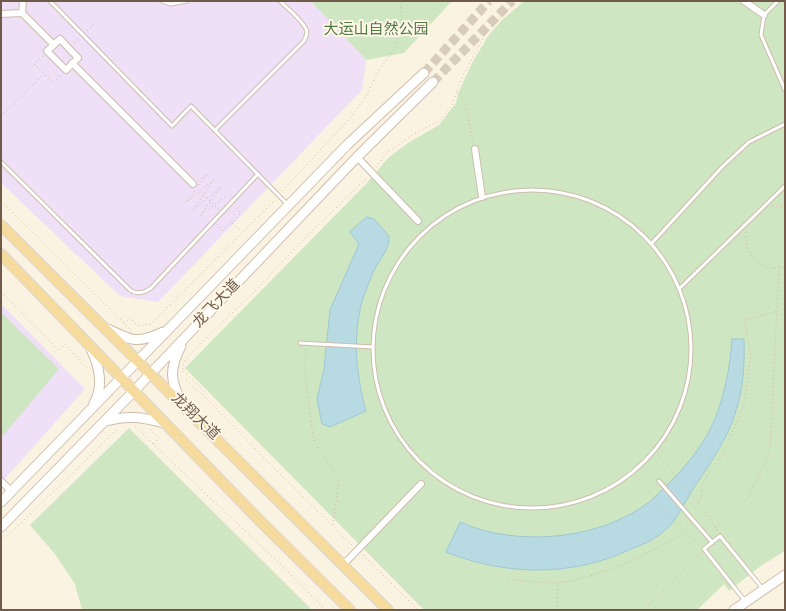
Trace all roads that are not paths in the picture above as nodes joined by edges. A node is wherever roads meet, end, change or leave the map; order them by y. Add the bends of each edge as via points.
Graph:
1 (23, 1) edge
2 (50, 1) edge
3 (162, 1) edge
4 (187, 1) edge
5 (280, 1) edge
6 (744, 1) edge
7 (778, 1) edge
8 (22, 13) junction
9 (1, 14) edge
10 (764, 15) junction
11 (54, 45) junction
12 (72, 63) junction
13 (424, 73) tunnel mouth
14 (433, 82) tunnel mouth
15 (785, 90) edge
16 (785, 124) edge
17 (215, 130) junction
18 (475, 149) road end
19 (357, 157) junction
20 (1, 162) edge
21 (258, 174) junction
22 (195, 186) road end
23 (785, 186) edge
24 (482, 197) junction
25 (289, 205) junction
26 (418, 221) dead end
27 (1, 225) edge
28 (652, 243) junction
29 (1, 254) edge
30 (679, 289) junction
31 (104, 327) junction
32 (170, 329) junction
33 (185, 338) junction
34 (300, 343) dead end
35 (90, 346) junction
36 (373, 347) junction
37 (138, 361) junction
38 (151, 374) junction
39 (121, 378) junction
40 (134, 392) junction
41 (184, 406) junction
42 (88, 412) junction
43 (104, 422) junction
44 (164, 423) junction
45 (1, 481) edge
46 (659, 481) dead end
47 (421, 484) road end
48 (12, 491) junction
49 (1, 502) edge
50 (1, 527) edge
51 (712, 542) junction
52 (344, 565) junction
53 (785, 576) edge
54 (763, 589) junction
55 (746, 601) junction
56 (350, 610) edge
57 (388, 610) edge
58 (734, 610) edge

1 - 8 street
2 - 17 lane via 172,126 191,106
3 - 4 lane via 172,4
5 - 17 lane via 307,30 304,41
6 - 10 street
7 - 10 lane
8 - 9 street
8 - 11 street
10 - 15 lane via 761,35
11 - 12 street via 60,39 78,58
11 - 12 street via 47,51 66,70
12 - 22 street
13 - 25 main road, 龙飞大道 via 346,145
14 - 19 main road, 龙飞大道
16 - 28 lane via 749,142 723,166
17 - 21 lane
18 - 24 street
19 - 26 street
19 - 33 main road, 龙飞大道
20 - 21 lane via 130,290 142,293 151,288
21 - 25 lane
23 - 30 lane
24 - 28 lane via 521,189 574,194 616,213
24 - 36 lane via 458,207 436,222 416,239 404,254 382,295
25 - 32 main road, 龙飞大道
27 - 31 main road, 龙翔大道
28 - 30 lane
29 - 35 main road, 龙翔大道
30 - 36 lane via 690,327 691,353 685,392 670,429 634,472 612,487 583,500 551,508 525,509 475,498 451,487 430,472 404,444 385,410 377,385
31 - 32 main road via 136,340 144,340
31 - 37 main road, 龙翔大道
32 - 37 main road, 龙飞大道
33 - 38 main road, 龙飞大道
33 - 41 main road via 174,361 172,372 173,382
34 - 36 lane
35 - 39 main road, 龙翔大道
35 - 42 main road via 99,368 100,380 99,392
37 - 38 main road, 龙翔大道
37 - 39 main road, 龙飞大道
38 - 40 main road, 龙飞大道
38 - 41 main road, 龙翔大道
39 - 40 main road, 龙翔大道
39 - 42 main road, 龙飞大道
40 - 43 main road, 龙飞大道
40 - 44 main road, 龙翔大道
41 - 52 main road, 龙翔大道
42 - 48 main road, 龙飞大道
43 - 44 main road via 120,417 132,417
43 - 50 main road, 龙飞大道
44 - 56 main road, 龙翔大道
45 - 48 street
46 - 51 lane
47 - 52 street
48 - 49 main road, 龙飞大道
51 - 54 lane via 720,536
51 - 55 lane via 704,549
52 - 57 main road, 龙翔大道
53 - 54 main road
54 - 55 main road
55 - 58 main road

